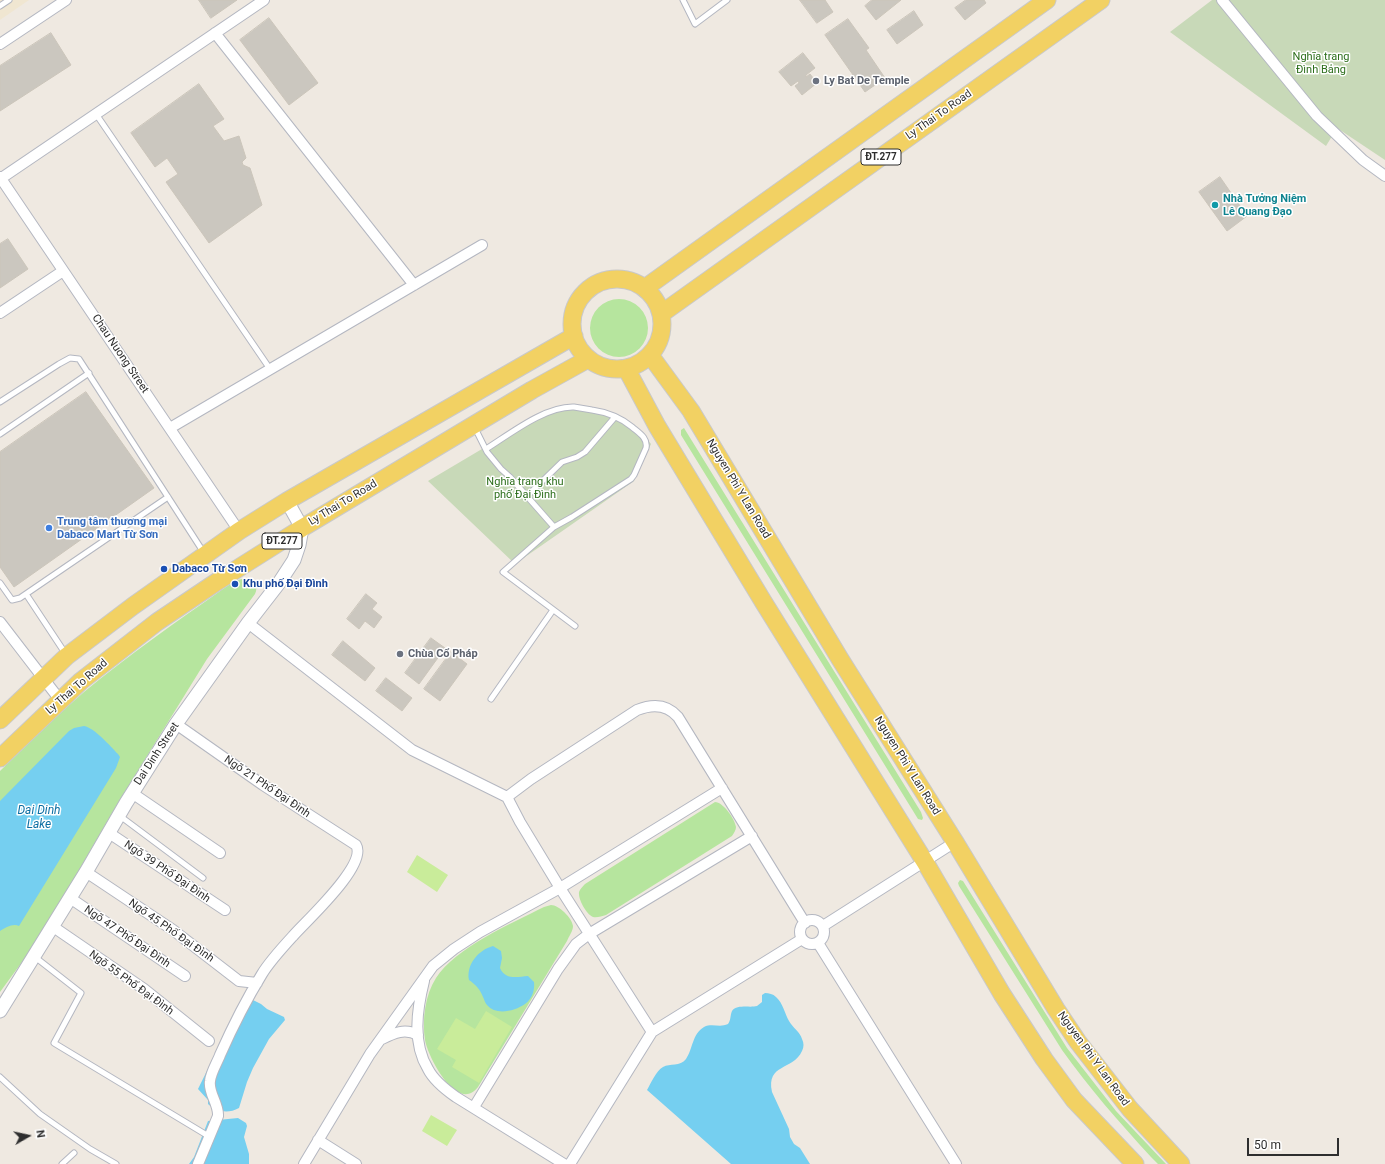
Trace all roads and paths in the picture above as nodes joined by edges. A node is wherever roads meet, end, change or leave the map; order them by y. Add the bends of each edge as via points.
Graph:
1 (9, 0) edge
2 (66, 0) edge
3 (264, 0) edge
4 (683, 0) edge
5 (727, 0) edge
6 (1046, 0) edge
7 (1101, 0) edge
8 (1222, 0) edge
9 (0, 6) edge
10 (215, 33) junction
11 (0, 44) edge
12 (96, 114) junction
13 (1385, 176) edge
14 (0, 179) edge
15 (482, 245) dead end
16 (63, 271) junction
17 (414, 285) junction
18 (645, 288) junction
19 (0, 314) edge
20 (661, 314) junction
21 (574, 336) junction
22 (650, 354) junction
23 (588, 359) junction
24 (626, 368) junction
25 (270, 369) junction
26 (89, 374) junction
27 (0, 402) edge
28 (615, 417) junction
29 (474, 425) junction
30 (170, 428) junction
31 (0, 434) edge
32 (486, 448) junction
33 (168, 496) junction
34 (527, 496) junction
35 (287, 501) junction
36 (554, 527) junction
37 (302, 528) junction
38 (239, 531) junction
39 (206, 555) junction
40 (0, 583) edge
41 (26, 594) junction
42 (553, 610) junction
43 (0, 622) edge
44 (248, 623) junction
45 (575, 626) dead end
46 (67, 656) junction
47 (42, 679) junction
48 (491, 699) dead end
49 (60, 700) junction
50 (0, 720) edge
51 (176, 724) junction
52 (0, 758) edge
53 (722, 788) junction
54 (132, 793) junction
55 (507, 796) junction
56 (119, 815) junction
57 (109, 833) junction
58 (752, 836) junction
59 (955, 842) junction
60 (220, 853) dead end
61 (924, 862) junction
62 (86, 872) junction
63 (203, 878) dead end
64 (560, 888) junction
65 (70, 898) junction
66 (225, 910) dead end
67 (805, 923) junction
68 (52, 926) junction
69 (823, 926) junction
70 (589, 934) junction
71 (802, 939) junction
72 (818, 943) junction
73 (34, 956) junction
74 (426, 975) junction
75 (185, 976) dead end
76 (257, 983) junction
77 (0, 1011) edge
78 (652, 1032) junction
79 (418, 1035) junction
80 (380, 1040) junction
81 (209, 1041) dead end
82 (0, 1077) edge
83 (474, 1107) junction
84 (210, 1136) junction
85 (318, 1140) junction
86 (74, 1153) dead end
87 (62, 1164) edge
88 (116, 1164) edge
89 (198, 1164) edge
90 (304, 1164) edge
91 (356, 1164) edge
92 (564, 1164) edge
93 (570, 1164) edge
94 (956, 1164) edge
95 (1135, 1164) edge
96 (1181, 1164) edge

1 - 9 lane
2 - 11 street
3 - 10 street
4 - 5 lane via 695,24
6 - 18 main road, ĐT.277
7 - 20 main road, Ly Thai To Road / ĐT.277
8 - 13 street via 1317,116 1363,160
10 - 12 street
10 - 17 street
12 - 14 street
12 - 25 lane
14 - 16 street, Chau Nuong Street
15 - 17 street
16 - 19 street
16 - 30 street, Chau Nuong Street
17 - 25 street
18 - 20 main road via 655,300
18 - 21 main road via 619,279 609,279 592,286 575,308 572,317
20 - 22 main road via 662,332
21 - 23 main road
21 - 35 main road, ĐT.277
22 - 24 main road via 638,364
22 - 59 main road, Nguyen Phi Y Lan Road via 691,411 840,659
23 - 24 main road via 608,369
23 - 29 main road, Ly Thai To Road / ĐT.277
24 - 61 main road via 657,426
25 - 30 street
26 - 27 lane via 79,359 70,358
26 - 31 lane
26 - 33 lane
28 - 32 lane via 597,411 574,408 551,411
28 - 34 lane via 585,452 562,462
28 - 36 lane via 643,436 646,442 646,448 634,475 626,483
29 - 32 lane
29 - 37 main road, Ly Thai To Road / ĐT.277
30 - 38 street, Chau Nuong Street
32 - 34 lane
33 - 39 lane
33 - 41 lane
34 - 36 lane
35 - 37 street
35 - 38 main road, ĐT.277
36 - 42 lane via 502,572
37 - 44 street, Dai Dinh Street via 294,560
37 - 49 main road, Ly Thai To Road / ĐT.277 via 157,622
38 - 39 main road, ĐT.277
39 - 46 main road, ĐT.277
40 - 41 lane via 12,600
41 - 46 lane
42 - 45 lane
42 - 48 lane
43 - 47 street
44 - 51 street, Dai Dinh Street
44 - 55 street via 412,750
46 - 47 main road, ĐT.277
47 - 49 street
47 - 50 main road, ĐT.277
49 - 52 main road, Ly Thai To Road / ĐT.277
51 - 54 street, Dai Dinh Street
51 - 76 street, Ngõ 21 Phố Đại Đình via 263,785 356,845 358,849 351,871 292,936
53 - 55 street via 674,712 659,706 651,706 637,710
53 - 58 street
53 - 64 street
54 - 56 street, Dai Dinh Street
54 - 60 street
55 - 64 street
56 - 57 street, Dai Dinh Street
56 - 63 lane
57 - 62 street, Dai Dinh Street
57 - 66 street, Ngõ 39 Phố Đại Đình
58 - 67 street
58 - 70 street
59 - 61 street
59 - 96 main road, Nguyen Phi Y Lan Road via 1078,1042 1130,1110
61 - 69 street
61 - 95 main road via 1002,994 1044,1059 1074,1100
62 - 65 street, Dai Dinh Street
62 - 76 street, Ngõ 45 Phố Đại Đình via 173,930 239,981
64 - 70 street
64 - 74 street via 480,932 444,956
65 - 68 street, Dai Dinh Street
65 - 75 street, Ngõ 47 Phố Đại Đình
67 - 69 street via 817,921
67 - 71 street via 800,930
68 - 73 street, Dai Dinh Street
68 - 81 street, Ngõ 55 Phố Đại Đình via 144,989
69 - 72 street via 824,934
70 - 78 street
70 - 83 street via 576,944 558,969
71 - 72 street via 810,944
71 - 78 street
72 - 94 street
73 - 77 street, Dai Dinh Street
73 - 84 lane via 81,993 54,1043
74 - 79 street via 420,995
74 - 80 street
76 - 84 street via 228,1037 210,1079 210,1087 218,1109
78 - 93 street
79 - 80 street via 408,1031 400,1032
79 - 83 street via 422,1058 428,1070 444,1089
80 - 85 street
82 - 88 lane via 40,1114
83 - 92 street
84 - 89 street
85 - 90 street
85 - 91 street
86 - 87 lane

